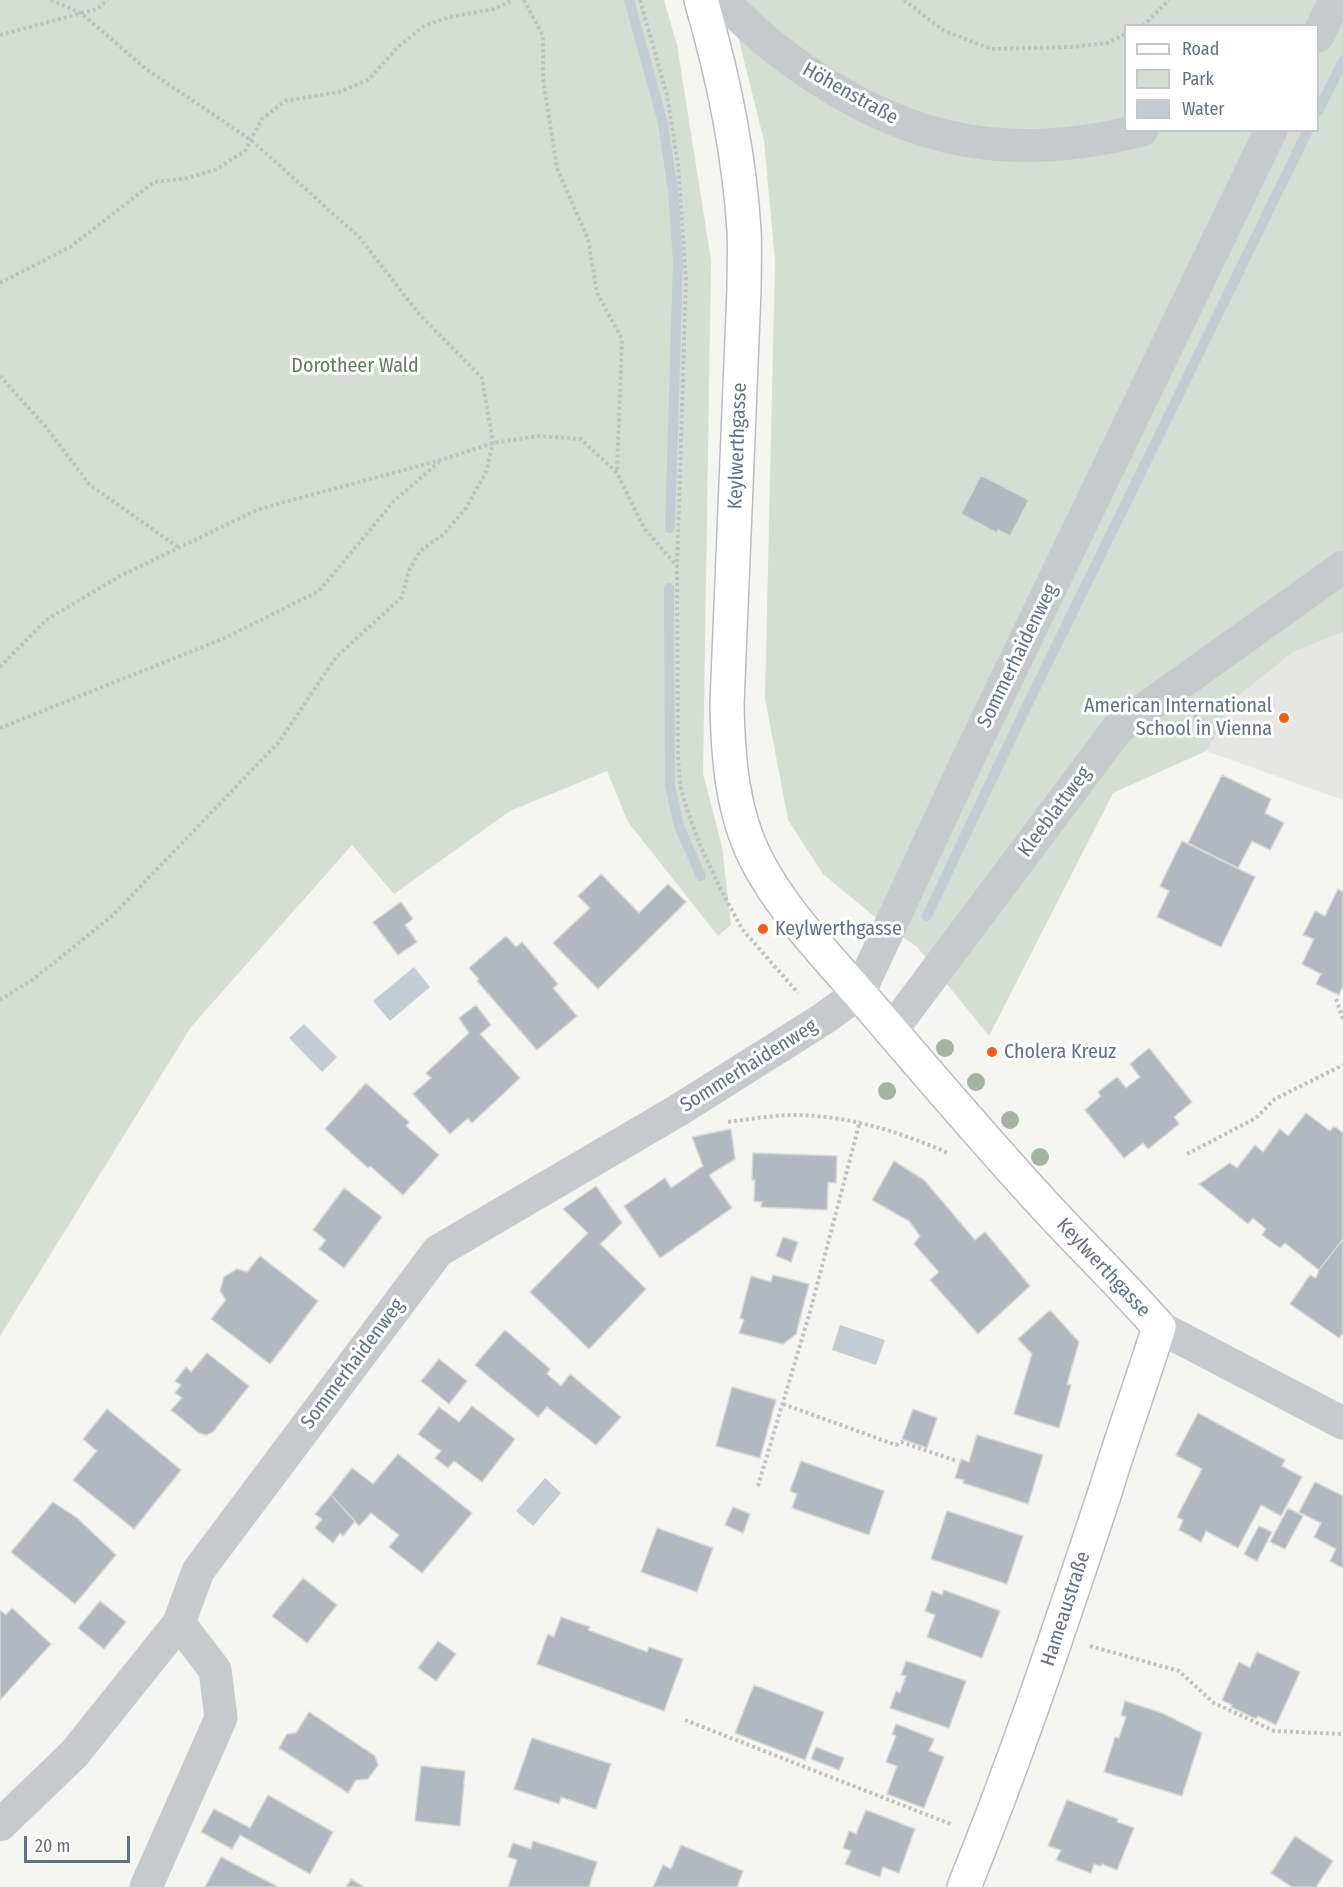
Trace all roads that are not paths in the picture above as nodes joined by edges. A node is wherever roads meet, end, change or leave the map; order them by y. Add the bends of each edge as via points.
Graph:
1 (701, 0) edge
2 (721, 0) edge
3 (1335, 1) edge
4 (1310, 24) edge
5 (1319, 32) edge
6 (1134, 132) edge
7 (1270, 132) edge
8 (1343, 567) edge
9 (859, 993) junction
10 (891, 1031) junction
11 (1159, 1327) junction
12 (1343, 1423) edge
13 (179, 1623) junction
14 (0, 1825) edge
15 (146, 1887) edge
16 (964, 1887) edge

1 - 9 main road, Keylwerthgasse via 731,121 744,231 727,705 734,791 743,829 768,880
2 - 6 street, Höhenstraße via 772,46 834,89 884,116 942,137 1029,147 1068,145
3 - 4 street
3 - 5 street
7 - 9 street, Sommerhaidenweg
8 - 10 street, Kleeblattweg via 1118,728
9 - 10 main road, Keylwerthgasse
9 - 13 street, Sommerhaidenweg via 823,1020 676,1111 438,1251 198,1571
10 - 11 main road, Keylwerthgasse
11 - 12 street, Keylwerthgasse
11 - 16 main road, Hameaustraße via 1058,1637
13 - 14 street, Sommerhaidenweg via 74,1754
13 - 15 street via 215,1670 220,1718

